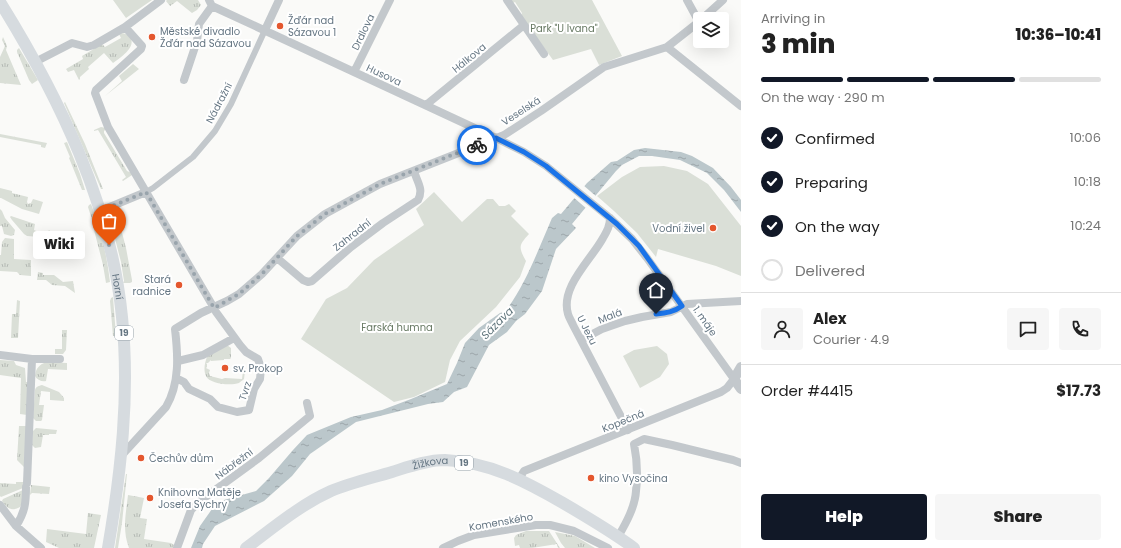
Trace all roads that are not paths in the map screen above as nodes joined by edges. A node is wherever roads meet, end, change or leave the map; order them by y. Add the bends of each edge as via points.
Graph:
1 (161, 0) edge
2 (279, 0) edge
3 (390, 0) edge
4 (507, 0) edge
5 (686, 0) edge
6 (723, 0) edge
7 (0, 2) edge
8 (210, 3) edge
9 (695, 12) edge
10 (710, 12) edge
11 (524, 25) junction
12 (125, 27) junction
13 (693, 27) edge
14 (265, 30) junction
15 (667, 47) junction
16 (544, 54) dead end
17 (35, 62) junction
18 (354, 72) junction
19 (184, 80) dead end
20 (426, 106) junction
21 (741, 106) edge
22 (496, 138) junction
23 (414, 171) junction
24 (146, 192) junction
25 (100, 211) junction
26 (608, 216) junction
27 (277, 258) junction
28 (741, 301) edge
29 (682, 306) junction
30 (215, 310) junction
31 (234, 338) junction
32 (581, 340) junction
33 (0, 355) edge
34 (32, 359) junction
35 (60, 360) dead end
36 (178, 362) junction
37 (741, 367) edge
38 (176, 378) junction
39 (734, 379) junction
40 (741, 389) edge
41 (307, 403) dead end
42 (628, 430) junction
43 (121, 457) junction
44 (741, 463) edge
45 (519, 479) junction
46 (0, 505) edge
47 (16, 526) junction
48 (618, 537) junction
49 (41, 548) edge
50 (108, 548) edge
51 (177, 548) edge
52 (246, 548) edge
53 (443, 548) edge
54 (607, 548) edge
55 (634, 548) edge

1 - 12 street
2 - 14 street, Nádražní
3 - 18 street, Drdlova
4 - 11 street
5 - 9 street
6 - 10 street, Veselská
7 - 17 main road, Horní / 19
8 - 14 street, Husova
8 - 19 street via 199,24 197,41
11 - 16 street
11 - 20 street, Hálkova
12 - 17 street via 94,45 87,47 72,44
12 - 24 street, Tvrz via 142,46 141,49 95,91 108,127
13 - 15 street, Veselská
14 - 18 street, Husova
14 - 24 street, Nádražní via 231,104 215,131 193,157
15 - 21 street
15 - 22 street, Veselská via 604,67
17 - 25 main road, Horní / 19 via 76,146
18 - 20 street, Husova
20 - 22 street, Husova
22 - 23 street, Veselská
22 - 26 street, 1. máje via 546,166
23 - 27 street, Veselská via 380,184 325,214 297,236
23 - 27 street, Zahradní via 421,189 418,200 351,247 312,281 303,280
24 - 25 street
24 - 30 street, Tvrz
25 - 43 main road, Horní / 19 via 119,289 125,346 126,384
26 - 29 street, 1. máje via 639,246
26 - 32 street, U Jezu via 610,225 569,292 568,314
27 - 30 street, Veselská via 239,294
28 - 29 street, Malá
29 - 32 street, Malá via 671,312 625,321
29 - 39 street, 1. máje
30 - 31 street, Tvrz
30 - 36 street, Veselská via 201,313 175,329
31 - 36 street via 203,355
31 - 38 street, Tvrz via 246,352 258,359 261,368 260,379 254,389 249,410 237,412 218,407 210,399 189,389 184,382
32 - 42 street, U Jezu
33 - 34 street
34 - 35 street
34 - 47 street via 25,508
36 - 38 street
37 - 39 street
38 - 43 street via 172,397 166,407
39 - 40 street
39 - 42 street, Kopečná via 721,392
41 - 51 street, Nábřežní via 310,416 191,510
42 - 45 street, Kopečná via 524,471
43 - 50 main road, Horní / 19
44 - 48 street via 644,439 634,444 637,460 636,491 631,511
45 - 48 main road, Žižkova / 19 via 571,507
45 - 52 main road, Žižkova / 19 via 485,466 468,463 444,460 422,464 331,492 285,519
46 - 47 street
47 - 49 street
48 - 55 main road, Žižkova / 19
53 - 54 street, Komenského via 474,535 550,525 574,531

